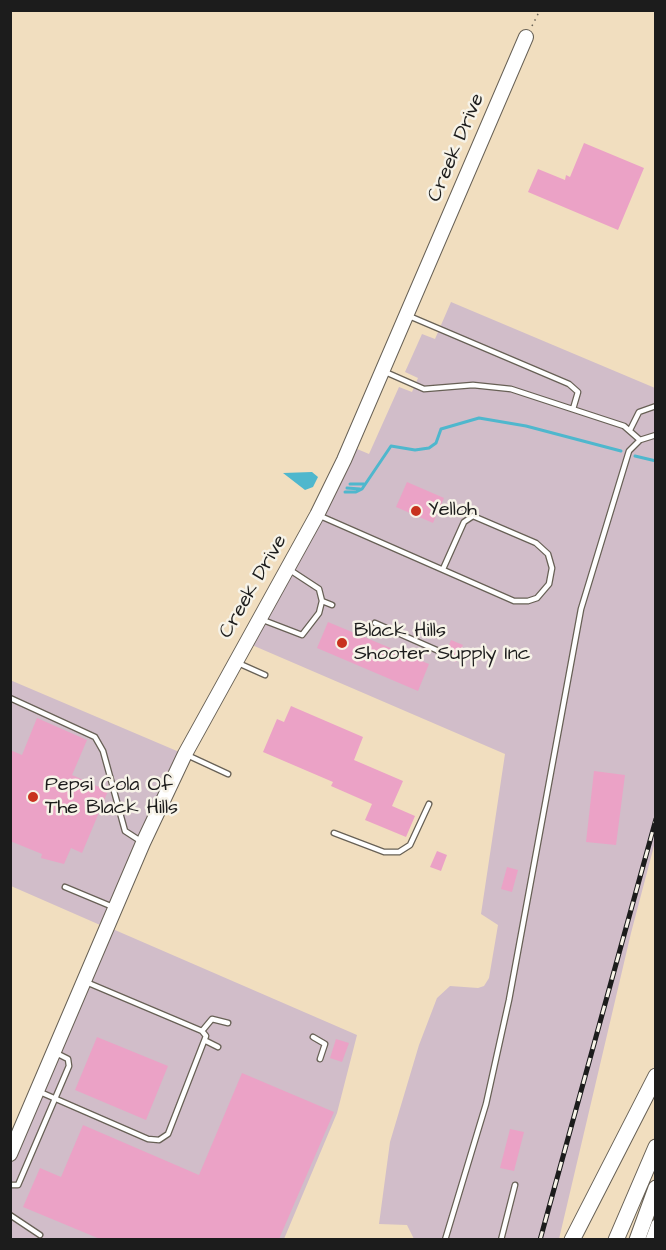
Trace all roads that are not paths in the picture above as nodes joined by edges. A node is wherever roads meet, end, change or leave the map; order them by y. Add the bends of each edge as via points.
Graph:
1 (526, 37) road end
2 (407, 315) junction
3 (383, 371) junction
4 (656, 406) edge
5 (573, 409) junction
6 (630, 430) junction
7 (656, 435) edge
8 (640, 440) junction
9 (317, 515) junction
10 (288, 568) junction
11 (443, 569) junction
12 (322, 601) junction
13 (332, 605) dead end
14 (259, 618) junction
15 (375, 623) dead end
16 (441, 652) dead end
17 (234, 661) junction
18 (265, 675) dead end
19 (10, 698) edge
20 (184, 754) junction
21 (228, 774) dead end
22 (429, 804) dead end
23 (334, 833) dead end
24 (143, 843) junction
25 (65, 887) dead end
26 (116, 908) junction
27 (84, 981) junction
28 (228, 1023) dead end
29 (202, 1031) junction
30 (313, 1037) dead end
31 (206, 1041) junction
32 (218, 1047) dead end
33 (54, 1052) junction
34 (320, 1059) dead end
35 (656, 1076) edge
36 (37, 1091) junction
37 (55, 1099) junction
38 (656, 1146) edge
39 (10, 1154) edge
40 (10, 1185) edge
41 (515, 1185) dead end
42 (656, 1188) edge
43 (10, 1215) edge
44 (656, 1224) edge
45 (40, 1235) dead end
46 (445, 1239) edge
47 (501, 1239) edge
48 (572, 1239) edge
49 (616, 1239) edge
50 (636, 1239) edge
51 (650, 1239) edge

1 - 2 street, Creek Drive
2 - 3 street, Creek Drive
2 - 5 lane via 569,384 578,392
3 - 5 lane via 424,389 486,385
3 - 9 street, Creek Drive
4 - 6 lane via 639,412
5 - 6 lane
6 - 8 lane
7 - 8 lane
8 - 46 lane via 629,451 581,609 509,1000 486,1104
9 - 10 street, Creek Drive
9 - 11 lane
10 - 12 lane via 319,590
10 - 14 street, Creek Drive
11 - 11 lane via 520,602 544,592 552,568 548,555 536,543 473,516 464,522
12 - 13 lane
12 - 14 lane via 319,613 302,635
14 - 17 street, Creek Drive
15 - 16 lane
17 - 18 lane
17 - 20 street, Creek Drive
19 - 24 lane via 95,737 103,751 125,831
20 - 21 lane
20 - 24 street, Creek Drive
22 - 23 lane via 410,845 399,852 384,852
24 - 26 street, Creek Drive
25 - 26 lane
26 - 27 street, Creek Drive
27 - 29 lane
27 - 33 street, Creek Drive
28 - 29 lane via 212,1019
29 - 31 lane
30 - 34 lane via 325,1044
31 - 32 lane
31 - 37 lane via 168,1134 159,1140 148,1139
33 - 36 street, Creek Drive
33 - 37 lane via 70,1062
35 - 48 main road
36 - 37 lane
36 - 39 street, Creek Drive
37 - 40 lane via 18,1185
38 - 49 main road
41 - 47 lane
42 - 50 main road
43 - 45 lane
44 - 51 street

